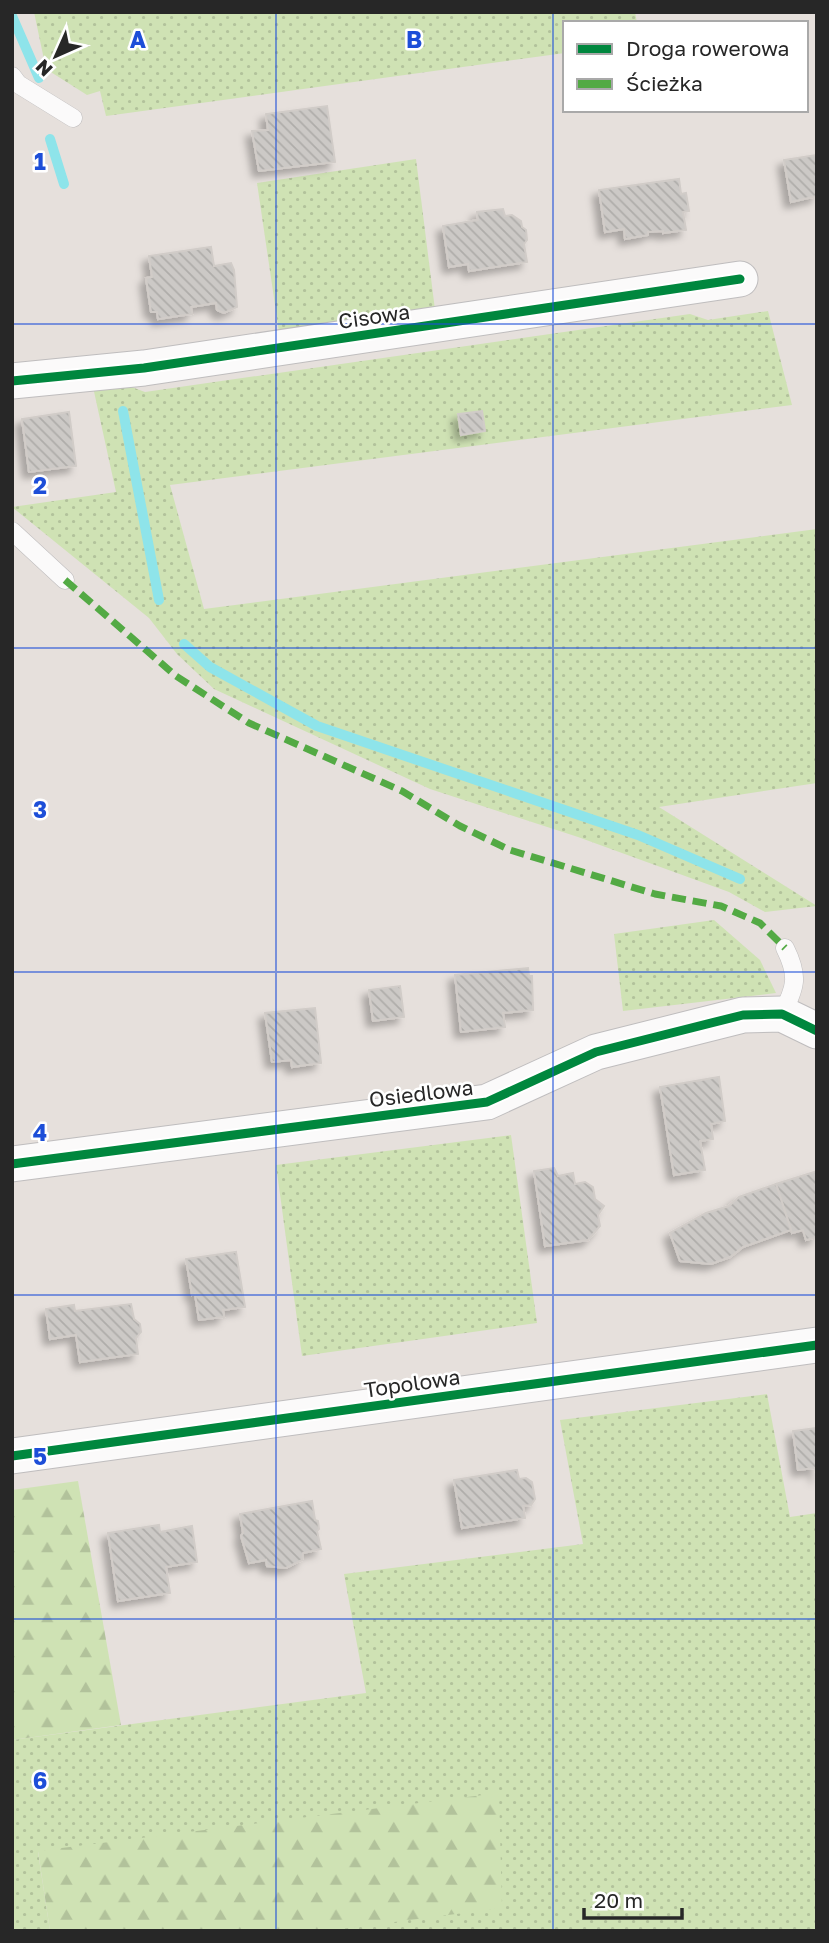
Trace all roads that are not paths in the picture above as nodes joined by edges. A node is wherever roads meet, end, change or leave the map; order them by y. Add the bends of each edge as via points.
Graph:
1 (12, 76) edge
2 (73, 118) dead end
3 (740, 279) dead end
4 (12, 381) edge
5 (12, 531) edge
6 (65, 580) dead end
7 (785, 948) dead end
8 (782, 1014) junction
9 (817, 1031) edge
10 (12, 1164) edge
11 (817, 1345) edge
12 (12, 1456) edge

1 - 2 lane
3 - 4 street, Cisowa via 144,368
5 - 6 lane
7 - 8 lane via 794,966 795,990
8 - 9 street, Osiedlowa
8 - 10 street, Osiedlowa via 743,1015 596,1052 487,1102
11 - 12 street, Topolowa

